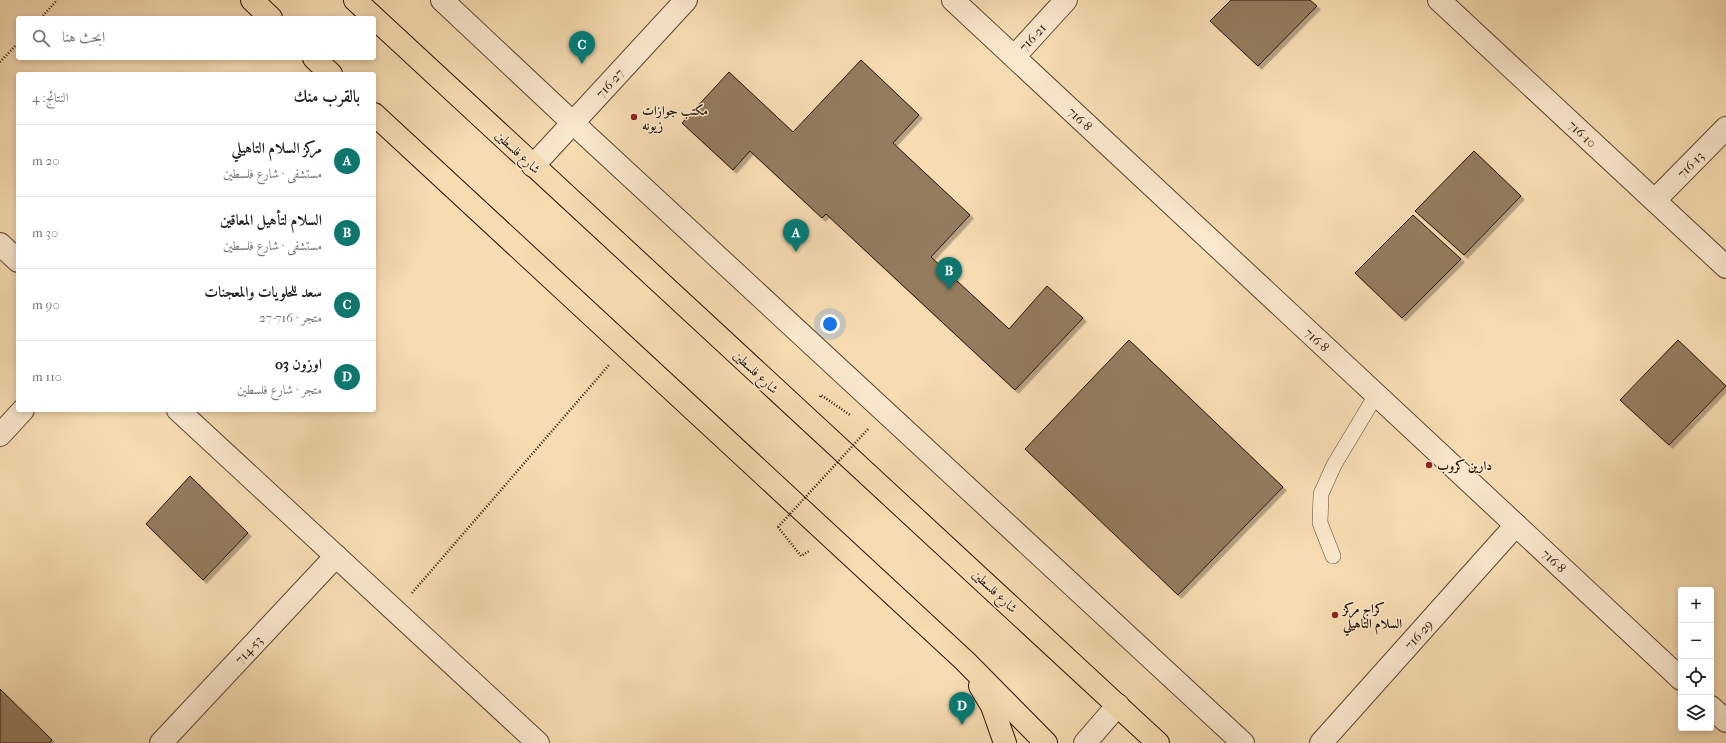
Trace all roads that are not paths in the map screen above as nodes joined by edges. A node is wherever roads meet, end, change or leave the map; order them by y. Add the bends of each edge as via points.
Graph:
1 (252, 0) edge
2 (355, 0) edge
3 (442, 0) edge
4 (686, 0) edge
5 (953, 0) edge
6 (1066, 0) edge
7 (1439, 0) edge
8 (269, 16) edge
9 (372, 16) edge
10 (376, 20) edge
11 (1014, 57) junction
12 (316, 60) edge
13 (329, 72) edge
14 (376, 116) edge
15 (573, 123) junction
16 (1726, 128) edge
17 (533, 166) junction
18 (1655, 200) junction
19 (0, 244) edge
20 (16, 259) edge
21 (1726, 267) edge
22 (1376, 395) junction
23 (21, 412) edge
24 (180, 412) edge
25 (0, 435) edge
26 (1516, 525) junction
27 (336, 556) junction
28 (1333, 556) dead end
29 (965, 661) junction
30 (1678, 676) edge
31 (1118, 705) junction
32 (1714, 710) edge
33 (1726, 721) edge
34 (1155, 742) edge
35 (161, 743) edge
36 (538, 743) edge
37 (1005, 743) edge
38 (1046, 743) edge
39 (1086, 743) edge
40 (1243, 743) edge
41 (1321, 743) edge

1 - 8 main road
2 - 9 main road, شارع فلسطين
3 - 15 street
4 - 15 street, 716-27
5 - 11 street, 716-8
6 - 11 street, 716-21
7 - 18 street, 716-10
10 - 17 main road, شارع فلسطين
11 - 22 street, 716-8
12 - 13 main road
14 - 29 main road
15 - 17 street, 716-27
15 - 40 street
16 - 18 street, 716-13
17 - 31 main road, شارع فلسطين
18 - 21 street, 716-10
19 - 20 street
22 - 26 street, 716-8
22 - 28 lane via 1334,465 1321,494 1320,523
23 - 25 street
24 - 27 street
26 - 30 street, 716-8
26 - 41 street, 716-29
27 - 35 street, 714-53
27 - 36 street
29 - 37 main road via 992,706
29 - 38 main road
31 - 34 main road, شارع فلسطين
31 - 39 street
32 - 33 street

